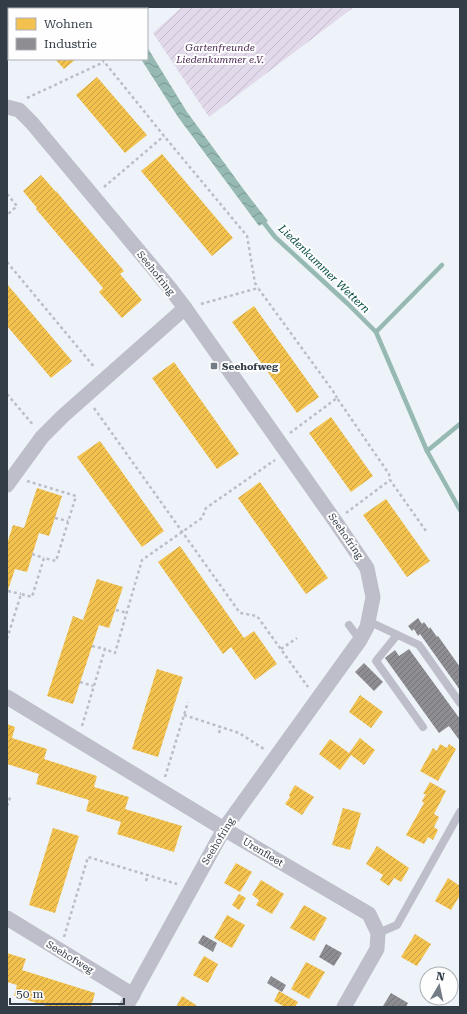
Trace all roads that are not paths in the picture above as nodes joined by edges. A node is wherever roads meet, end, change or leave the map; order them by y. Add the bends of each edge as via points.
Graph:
1 (13, 109) edge
2 (185, 308) junction
3 (10, 481) edge
4 (368, 621) junction
5 (349, 625) dead end
6 (397, 635) junction
7 (360, 640) junction
8 (7, 697) edge
9 (460, 703) edge
10 (423, 727) dead end
11 (460, 812) edge
12 (224, 829) junction
13 (7, 918) edge
14 (378, 933) junction
15 (130, 1001) edge
16 (344, 1007) edge

1 - 2 street, Seehofring via 32,124
2 - 3 street via 63,416 42,437
2 - 4 street, Seehofring via 367,568 373,597
4 - 6 lane
4 - 7 street, Seehofring
5 - 7 lane
6 - 9 lane via 419,645
6 - 10 lane via 376,661
7 - 12 street, Seehofring
8 - 12 street, Urenfleet
11 - 14 lane via 396,925
12 - 14 street, Urenfleet via 369,914
12 - 15 street, Seehofring
13 - 15 street, Seehofweg via 60,950
14 - 16 street via 377,949

